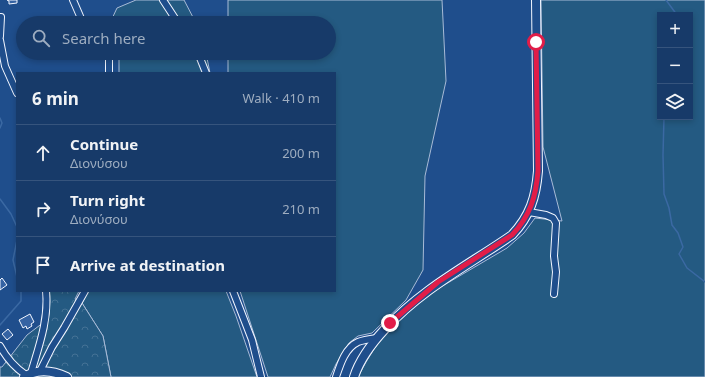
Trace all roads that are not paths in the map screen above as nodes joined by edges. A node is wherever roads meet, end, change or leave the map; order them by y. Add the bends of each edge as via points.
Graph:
1 (73, 0) edge
2 (163, 0) edge
3 (536, 0) edge
4 (80, 16) edge
5 (173, 16) edge
6 (1, 17) edge
7 (0, 36) edge
8 (0, 40) edge
9 (109, 60) edge
10 (201, 60) edge
11 (109, 72) edge
12 (206, 72) edge
13 (16, 91) edge
14 (529, 212) junction
15 (46, 292) edge
16 (84, 292) edge
17 (233, 292) edge
18 (554, 294) dead end
19 (376, 338) junction
20 (0, 346) edge
21 (40, 371) junction
22 (27, 375) edge
23 (67, 377) edge
24 (261, 377) edge
25 (336, 377) edge
26 (354, 377) edge

1 - 4 street
2 - 5 street
3 - 14 main road via 538,171 537,189
6 - 7 street
8 - 13 street via 5,66
9 - 11 street
10 - 12 street
14 - 18 street via 546,215 553,218 556,223
14 - 19 main road via 512,235 438,282 398,315
15 - 22 street via 43,333
16 - 21 street
17 - 24 street via 252,340
19 - 25 street via 352,345 342,360
19 - 26 main road via 360,361
20 - 22 street via 14,367
21 - 22 main road
21 - 23 main road

